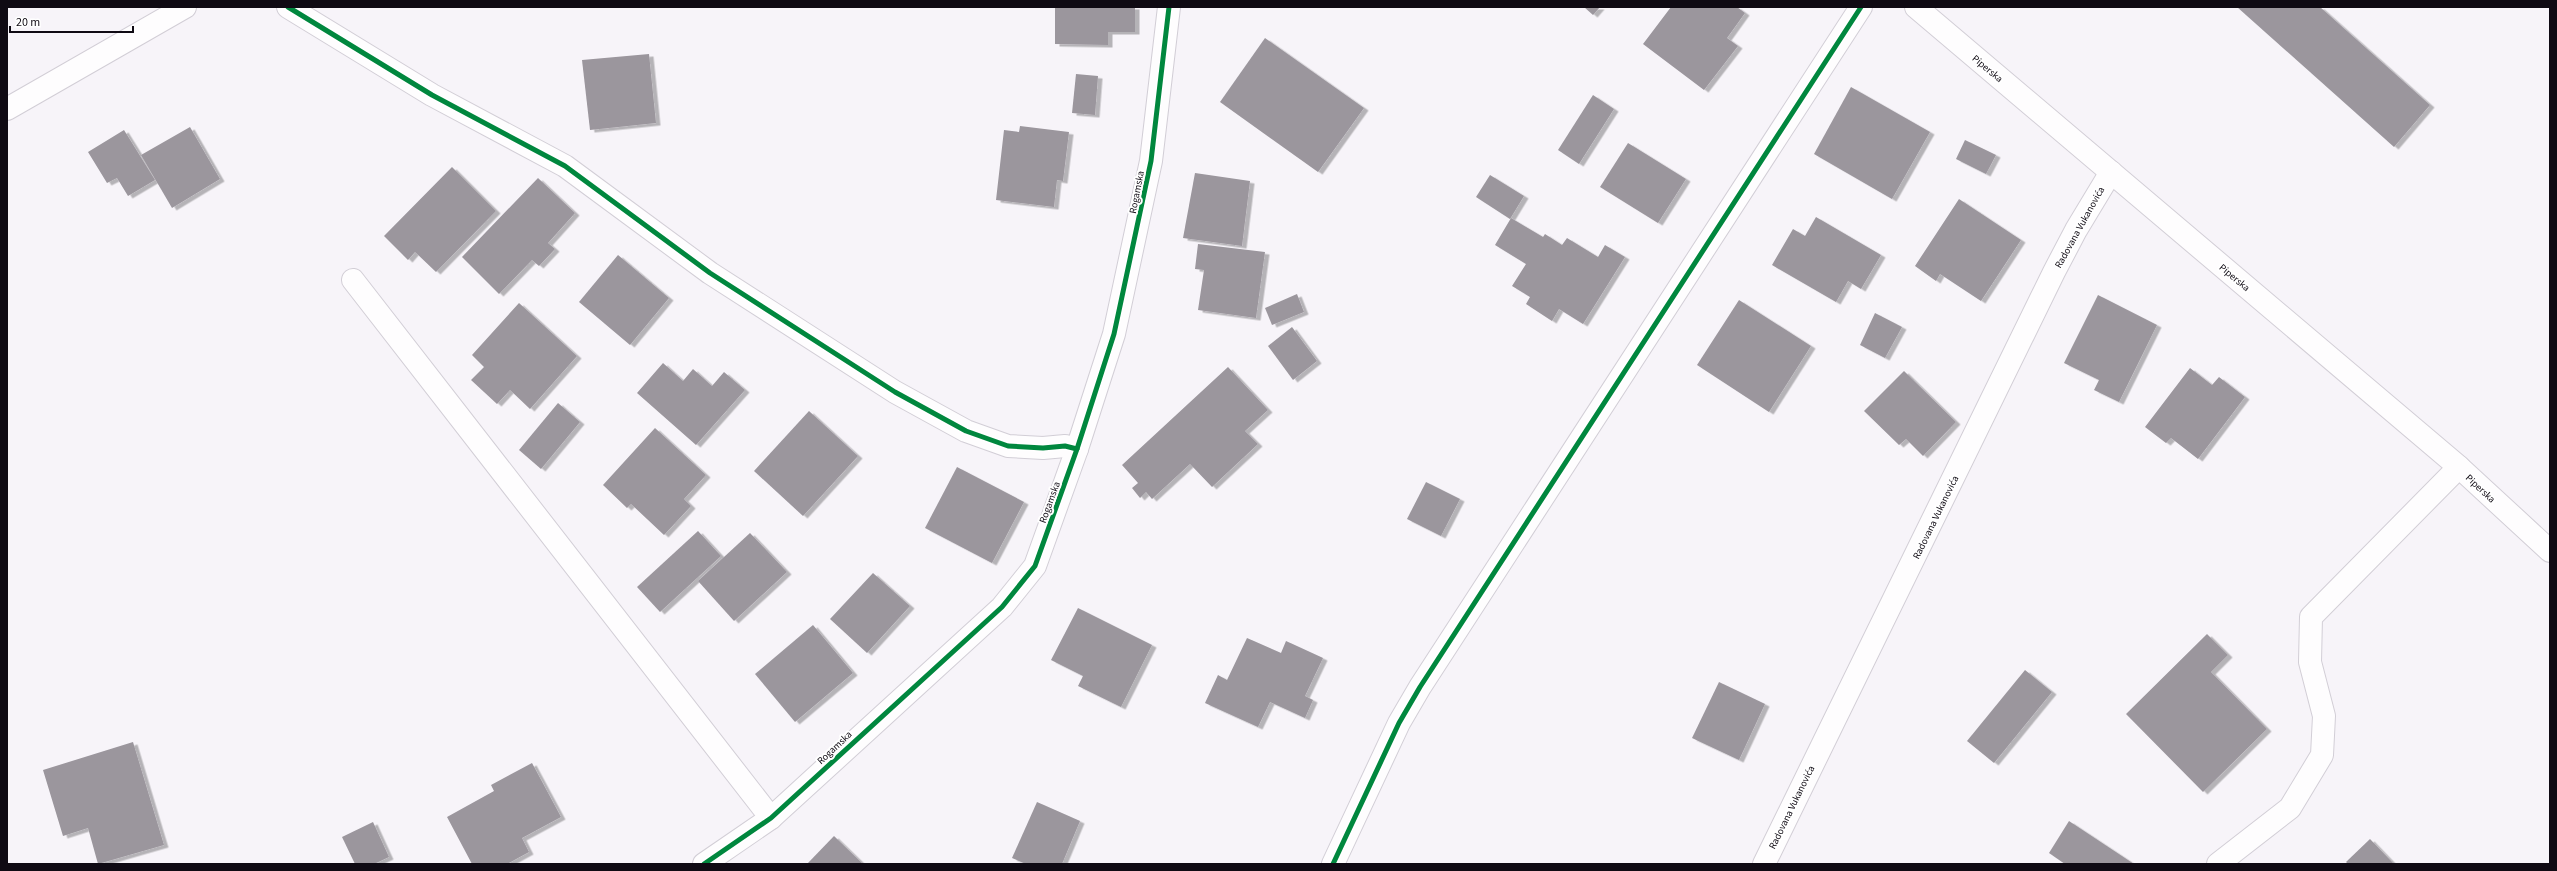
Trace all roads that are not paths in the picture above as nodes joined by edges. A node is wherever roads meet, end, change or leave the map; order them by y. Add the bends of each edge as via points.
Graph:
1 (185, 7) edge
2 (288, 7) edge
3 (1169, 7) edge
4 (1861, 7) edge
5 (1916, 7) edge
6 (7, 109) edge
7 (2111, 172) junction
8 (353, 280) dead end
9 (1077, 449) junction
10 (2458, 467) junction
11 (2550, 551) edge
12 (771, 818) junction
13 (704, 864) edge
14 (1333, 864) edge
15 (1764, 864) edge
16 (2218, 864) edge

1 - 6 street
2 - 9 street via 432,95 565,166 710,273 895,392 966,431 1008,446 1065,446
3 - 9 street, Rogamska via 1151,161 1133,251 1114,334
4 - 14 street via 1420,687 1399,723
5 - 7 street, Piperska
7 - 10 street, Piperska
7 - 15 street, Radovana Vukanovića via 2054,272
8 - 12 street
9 - 12 street, Rogamska via 1034,566 1021,587
10 - 11 street, Piperska
10 - 16 street via 2311,617 2310,662 2324,716 2322,755 2290,808
12 - 13 street, Rogamska

